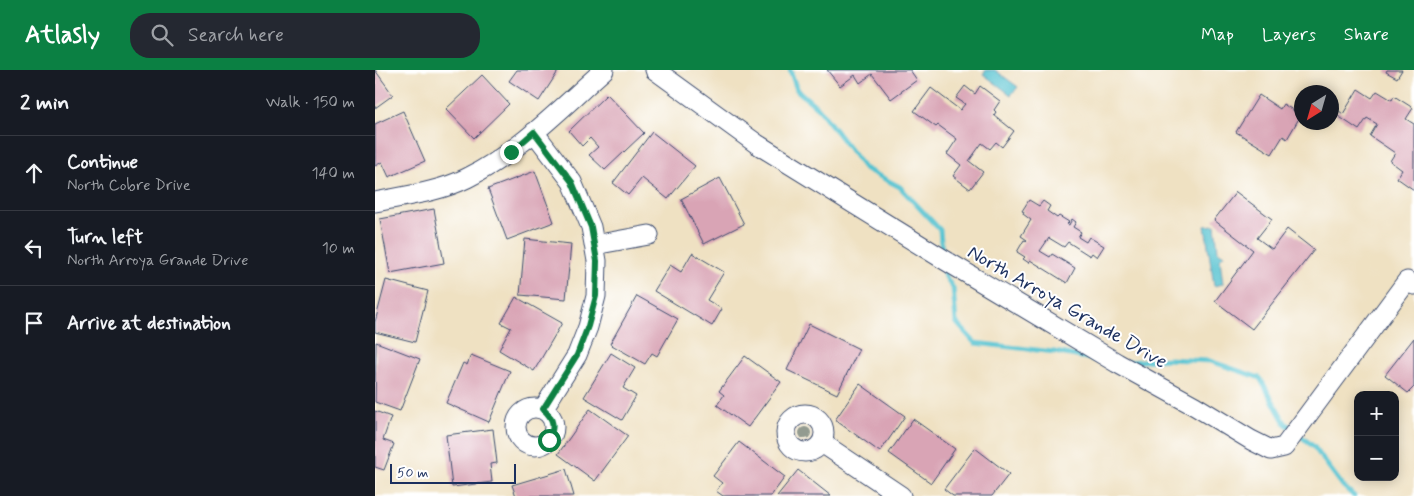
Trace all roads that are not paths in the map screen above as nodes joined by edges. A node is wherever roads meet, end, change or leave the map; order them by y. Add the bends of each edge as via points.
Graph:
1 (605, 70) edge
2 (655, 70) edge
3 (534, 132) junction
4 (375, 202) edge
5 (649, 235) dead end
6 (594, 245) junction
7 (1414, 285) edge
8 (543, 409) dead end
9 (821, 443) dead end
10 (901, 496) edge

1 - 3 street
2 - 7 street, North Arroya Grande Drive via 802,173 1117,364 1271,450 1285,447 1407,281
3 - 4 street via 511,152 466,179 430,191
3 - 6 street via 572,182 591,227
5 - 6 street
6 - 8 street via 596,296 588,326 577,355
9 - 10 street

